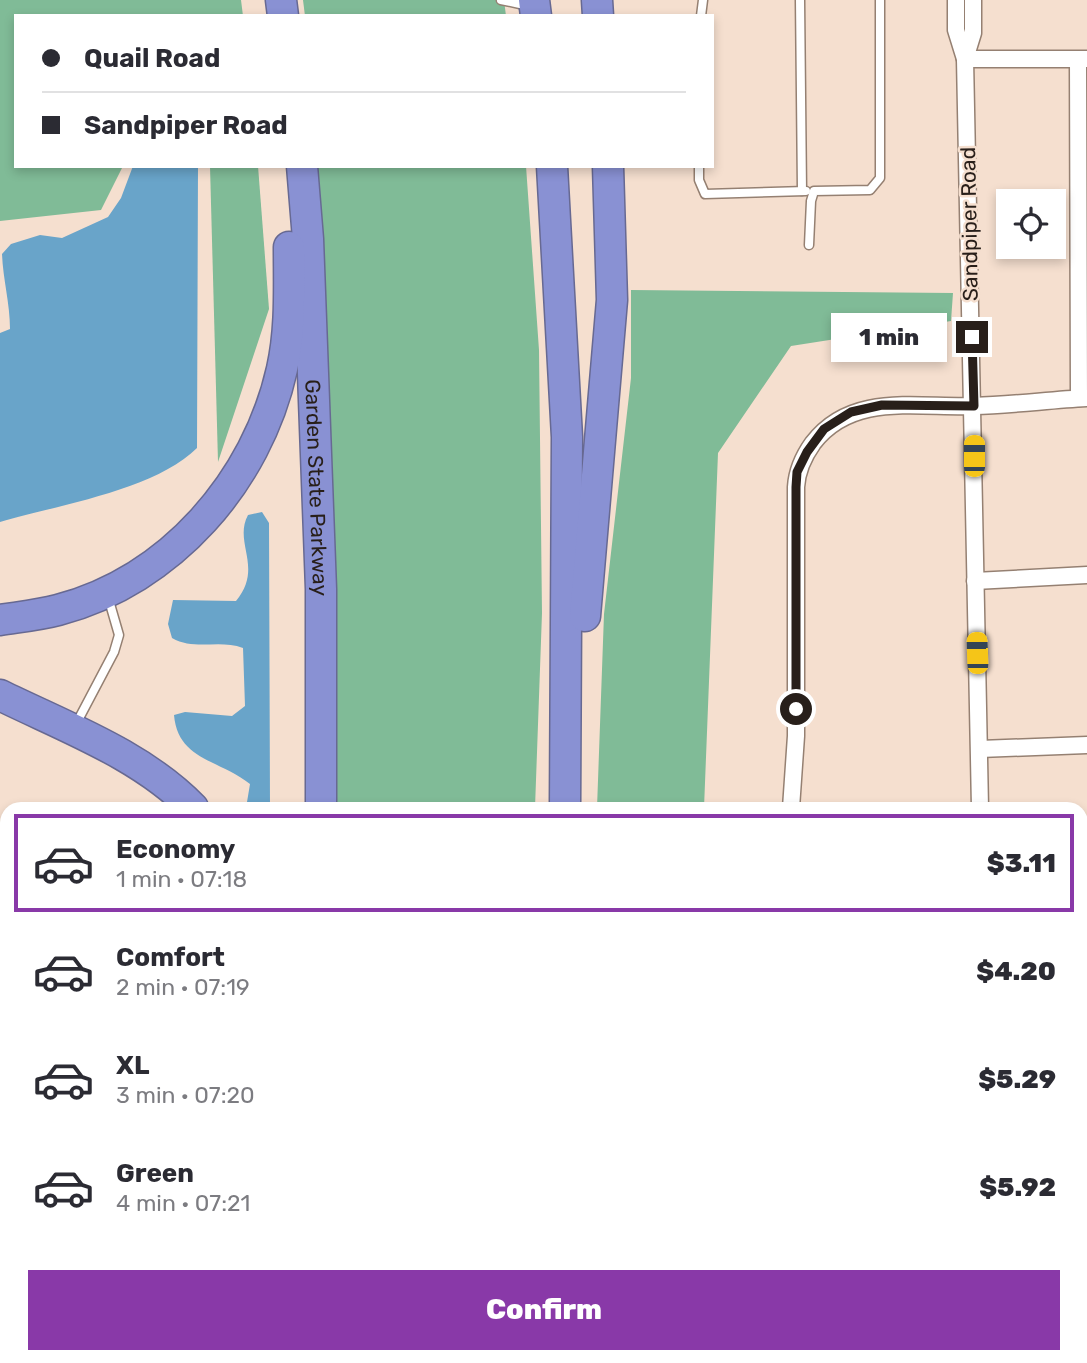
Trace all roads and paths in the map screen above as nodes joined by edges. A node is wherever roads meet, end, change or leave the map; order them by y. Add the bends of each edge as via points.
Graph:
1 (501, 0) edge
2 (800, 0) edge
3 (880, 0) edge
4 (956, 0) edge
5 (973, 0) edge
6 (535, 8) edge
7 (965, 59) junction
8 (1082, 60) edge
9 (288, 168) edge
10 (302, 168) edge
11 (552, 168) edge
12 (608, 168) edge
13 (699, 168) edge
14 (802, 191) junction
15 (814, 191) junction
16 (809, 245) dead end
17 (1083, 398) edge
18 (974, 406) junction
19 (1087, 575) edge
20 (975, 581) junction
21 (106, 590) junction
22 (0, 620) edge
23 (0, 695) edge
24 (72, 731) junction
25 (1087, 745) edge
26 (981, 749) junction
27 (186, 802) edge
28 (321, 802) edge
29 (565, 802) edge
30 (566, 802) edge
31 (791, 802) edge
32 (980, 802) edge

1 - 6 lane
2 - 14 lane
3 - 15 lane via 880,178 870,190
4 - 7 street, Sandpiper Road via 956,30
5 - 7 street, Sandpiper Road via 973,33
7 - 8 street
7 - 18 street, Sandpiper Road
8 - 17 street
9 - 21 highway via 289,322 267,421 250,460 226,497 200,525 170,551
10 - 28 highway, Garden State Parkway via 321,589
11 - 29 highway via 567,437
12 - 30 highway via 613,262 607,379 586,602 579,741
13 - 14 lane via 705,194
14 - 15 lane
15 - 16 lane
17 - 18 street
18 - 20 street, Sandpiper Road
18 - 31 street via 882,405 851,412 824,429 797,472
19 - 20 street
20 - 26 street, Sandpiper Road
21 - 22 highway via 59,610
21 - 24 lane via 119,635
23 - 24 highway
24 - 27 highway via 125,757
25 - 26 street
26 - 32 street, Sandpiper Road

